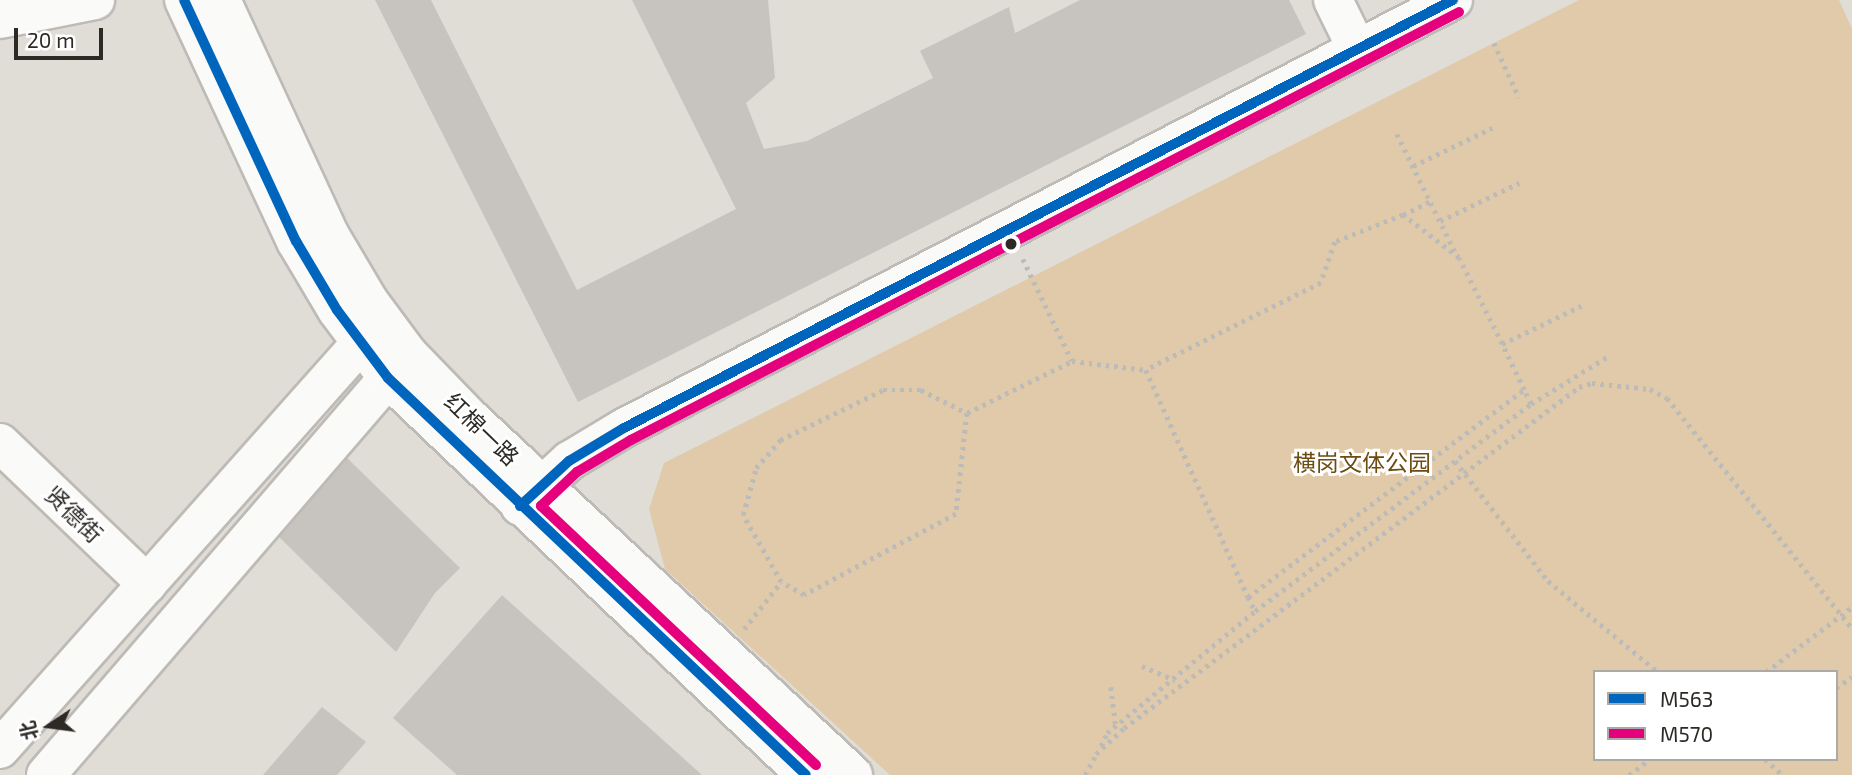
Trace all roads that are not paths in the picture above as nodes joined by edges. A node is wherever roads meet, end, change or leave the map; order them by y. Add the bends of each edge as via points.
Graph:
1 (95, 0) edge
2 (184, 0) edge
3 (221, 0) edge
4 (1333, 0) edge
5 (1453, 0) edge
6 (0, 19) edge
7 (1357, 49) junction
8 (361, 343) junction
9 (388, 378) junction
10 (0, 443) edge
11 (531, 496) junction
12 (147, 584) junction
13 (0, 749) edge
14 (46, 775) edge
15 (806, 775) edge
16 (853, 775) edge

1 - 6 main road
2 - 8 main road, 红棉一路 via 296,241
3 - 11 main road, 红棉一路 via 329,234 368,300
4 - 7 main road
5 - 7 main road
7 - 11 main road via 624,428
8 - 9 main road, 红棉一路
8 - 12 main road
9 - 11 main road, 红棉一路
9 - 14 main road
10 - 12 main road, 贤德街
11 - 15 main road, 红棉一路
11 - 16 main road, 红棉一路 via 723,654
12 - 13 main road

